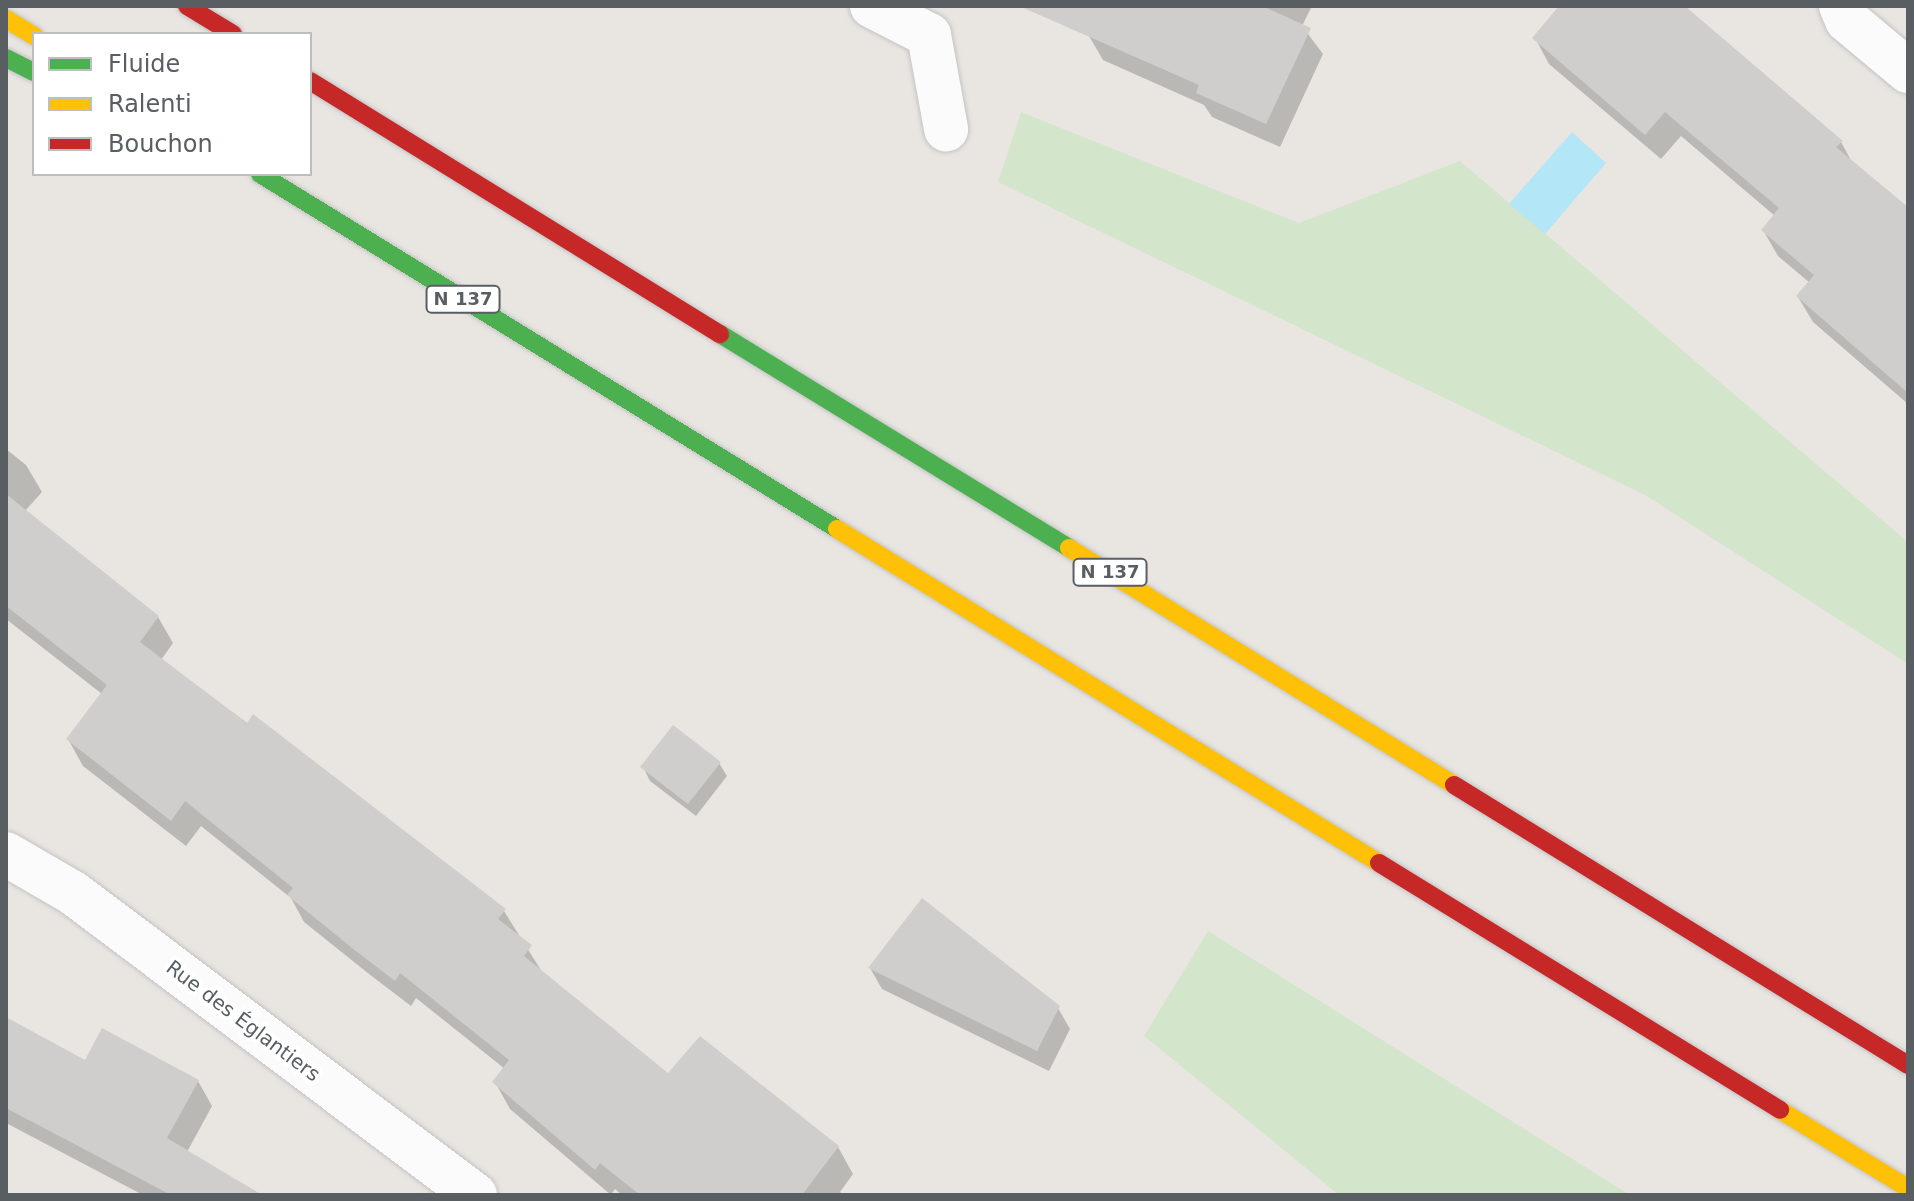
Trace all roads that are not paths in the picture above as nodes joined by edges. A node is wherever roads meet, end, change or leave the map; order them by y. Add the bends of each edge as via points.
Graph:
1 (187, 6) edge
2 (872, 6) edge
3 (1841, 6) edge
4 (6, 19) edge
5 (230, 32) edge
6 (32, 35) edge
7 (6, 58) edge
8 (32, 71) edge
9 (1908, 71) edge
10 (312, 82) edge
11 (946, 129) dead end
12 (251, 176) edge
13 (263, 176) edge
14 (308, 203) junction
15 (6, 854) edge
16 (1908, 1065) edge
17 (1908, 1188) edge
18 (475, 1195) edge

1 - 5 highway
2 - 11 street via 929,35
3 - 9 street via 1847,20
4 - 6 highway
7 - 8 highway
10 - 16 highway, N 137
12 - 14 highway
13 - 14 highway, N 137
14 - 17 highway, N 137
15 - 18 street, Rue des Églantiers via 73,893

